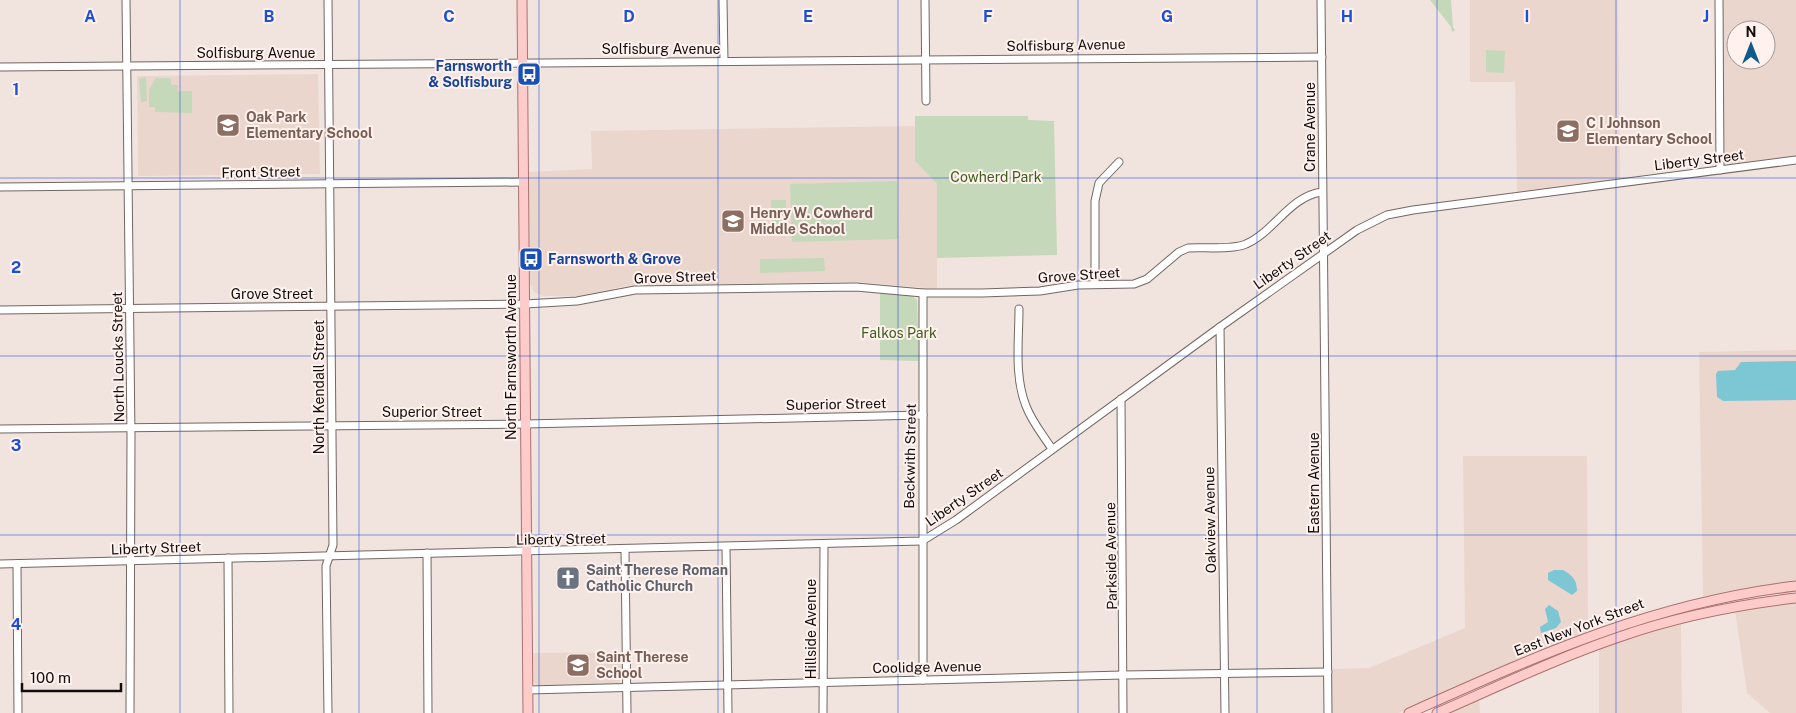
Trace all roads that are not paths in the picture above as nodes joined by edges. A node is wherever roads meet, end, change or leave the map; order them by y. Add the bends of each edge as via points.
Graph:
1 (126, 0) edge
2 (328, 0) edge
3 (522, 0) edge
4 (723, 0) edge
5 (925, 0) edge
6 (1321, 0) edge
7 (1719, 0) edge
8 (1322, 57) junction
9 (926, 60) junction
10 (724, 61) junction
11 (522, 62) junction
12 (328, 65) junction
13 (127, 66) junction
14 (0, 67) edge
15 (926, 101) dead end
16 (1796, 160) edge
17 (1119, 162) dead end
18 (1720, 170) junction
19 (523, 182) junction
20 (330, 184) junction
21 (129, 186) junction
22 (0, 187) edge
23 (1322, 192) junction
24 (1324, 253) junction
25 (1095, 284) junction
26 (924, 293) junction
27 (524, 304) junction
28 (331, 306) junction
29 (130, 308) junction
30 (1018, 309) dead end
31 (0, 310) edge
32 (1220, 327) junction
33 (1121, 399) junction
34 (924, 415) junction
35 (525, 424) junction
36 (332, 425) junction
37 (131, 427) junction
38 (0, 429) edge
39 (1052, 449) junction
40 (922, 541) junction
41 (824, 544) junction
42 (726, 547) junction
43 (626, 550) junction
44 (527, 552) junction
45 (426, 553) junction
46 (329, 556) junction
47 (228, 558) junction
48 (131, 561) junction
49 (0, 564) edge
50 (18, 564) junction
51 (1796, 586) edge
52 (1796, 598) edge
53 (1328, 672) junction
54 (1224, 674) junction
55 (1123, 675) junction
56 (923, 680) junction
57 (824, 682) junction
58 (728, 686) junction
59 (627, 688) junction
60 (528, 690) junction
61 (18, 713) edge
62 (130, 713) edge
63 (229, 713) edge
64 (328, 713) edge
65 (428, 713) edge
66 (528, 713) edge
67 (627, 713) edge
68 (728, 713) edge
69 (823, 713) edge
70 (1123, 713) edge
71 (1225, 713) edge
72 (1328, 713) edge
73 (1409, 713) edge
74 (1437, 713) edge

1 - 13 street, North Loucks Street
2 - 12 street, North Kendall Street
3 - 11 main road, North Farnsworth Avenue
4 - 10 street
5 - 9 street
6 - 8 street, Crane Avenue
7 - 18 street
8 - 9 street, Solfisburg Avenue
8 - 23 street, Crane Avenue
9 - 10 street, Solfisburg Avenue
9 - 15 street
10 - 11 street, Solfisburg Avenue
11 - 12 street, Solfisburg Avenue
11 - 19 main road, North Farnsworth Avenue
12 - 13 street, Solfisburg Avenue
12 - 20 street, North Kendall Street
13 - 14 street, Solfisburg Avenue
13 - 21 street, North Loucks Street
16 - 18 street, Liberty Street
17 - 25 street via 1099,183 1095,201
18 - 24 street, Liberty Street via 1397,213 1366,224
19 - 20 street, Front Street
19 - 27 main road, North Farnsworth Avenue
20 - 21 street, Front Street
20 - 28 street, North Kendall Street
21 - 22 street, Front Street
21 - 29 street, North Loucks Street
23 - 24 street, Crane Avenue
23 - 25 street, Grove Street via 1301,200 1245,245 1188,248 1147,279 1134,284
24 - 32 street, Liberty Street
24 - 53 street, Eastern Avenue
25 - 26 street, Grove Street via 1030,291
26 - 27 street, Grove Street via 856,287 634,290 577,301
26 - 34 street, Beckwith Street
27 - 28 street, Grove Street
27 - 35 main road, North Farnsworth Avenue
28 - 29 street, Grove Street
28 - 36 street, North Kendall Street
29 - 31 street, Grove Street
29 - 37 street, North Loucks Street
30 - 39 street via 1022,397
32 - 33 street, Liberty Street
32 - 54 street, Oakview Avenue
33 - 39 street, Liberty Street
33 - 55 street, Parkside Avenue
34 - 35 street, Superior Street
34 - 40 street, Beckwith Street
35 - 36 street, Superior Street
35 - 44 main road, North Farnsworth Avenue
36 - 37 street, Superior Street
36 - 46 street, North Kendall Street via 333,545
37 - 38 street, Superior Street
37 - 48 street, North Loucks Street
39 - 40 street, Liberty Street
40 - 41 street, Liberty Street
40 - 56 street, Beckwith Street
41 - 42 street, Liberty Street
41 - 57 street, Hillside Avenue
42 - 43 street, Liberty Street
42 - 58 street
43 - 44 street, Liberty Street
43 - 59 street
44 - 45 street, Liberty Street
44 - 60 main road, North Farnsworth Avenue
45 - 46 street, Liberty Street
45 - 65 street
46 - 47 street, Liberty Street
46 - 64 street, North Kendall Street via 326,566
47 - 48 street, Liberty Street
47 - 63 street
48 - 50 street, Liberty Street
48 - 62 street, North Loucks Street
49 - 50 street, Liberty Street
50 - 61 street
51 - 73 main road, East New York Street via 1708,600 1608,628
52 - 74 main road, East New York Street via 1708,612 1619,637
53 - 54 street, Coolidge Avenue
53 - 72 street, Eastern Avenue
54 - 55 street, Coolidge Avenue
54 - 71 street, Oakview Avenue
55 - 56 street, Coolidge Avenue
55 - 70 street, Parkside Avenue
56 - 57 street, Coolidge Avenue
57 - 58 street, Coolidge Avenue
57 - 69 street, Hillside Avenue
58 - 59 street, Coolidge Avenue
58 - 68 street
59 - 60 street, Coolidge Avenue
59 - 67 street
60 - 66 main road, North Farnsworth Avenue

